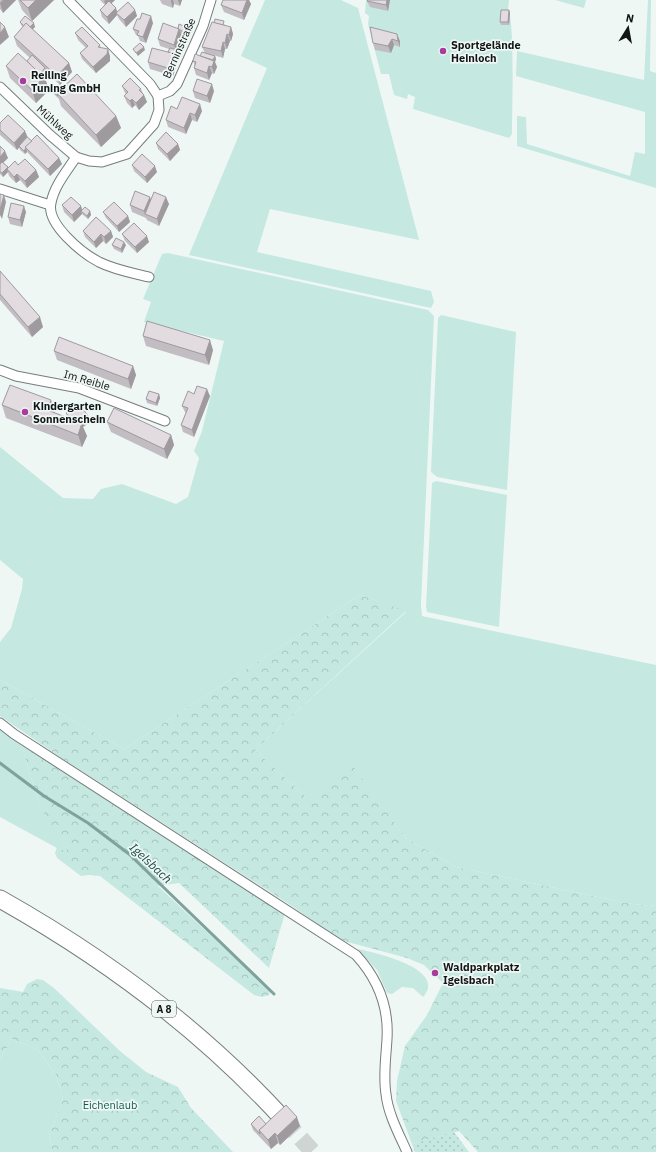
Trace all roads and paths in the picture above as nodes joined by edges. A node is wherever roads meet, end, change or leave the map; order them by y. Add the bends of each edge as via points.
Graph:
1 (68, 0) edge
2 (211, 0) edge
3 (0, 87) edge
4 (158, 96) junction
5 (76, 157) junction
6 (0, 189) edge
7 (50, 205) junction
8 (149, 277) dead end
9 (0, 370) edge
10 (165, 421) dead end
11 (0, 723) edge
12 (0, 899) edge
13 (0, 912) edge
14 (407, 1152) edge

1 - 4 street via 150,84
2 - 4 street, Berninstraße via 203,26 177,84 170,91
3 - 5 street, Mühlweg
4 - 5 street via 159,110 154,124 127,154 102,162
5 - 7 street via 54,192
6 - 7 street
7 - 8 street via 54,222 61,231 99,262
9 - 10 street, Im Reible via 16,376 79,388
11 - 14 street via 356,955 368,969 385,1004 388,1020 384,1079 386,1096
12 - 13 highway, A 8 via 51,929 135,986 231,1066 280,1124 208,1059 129,995

